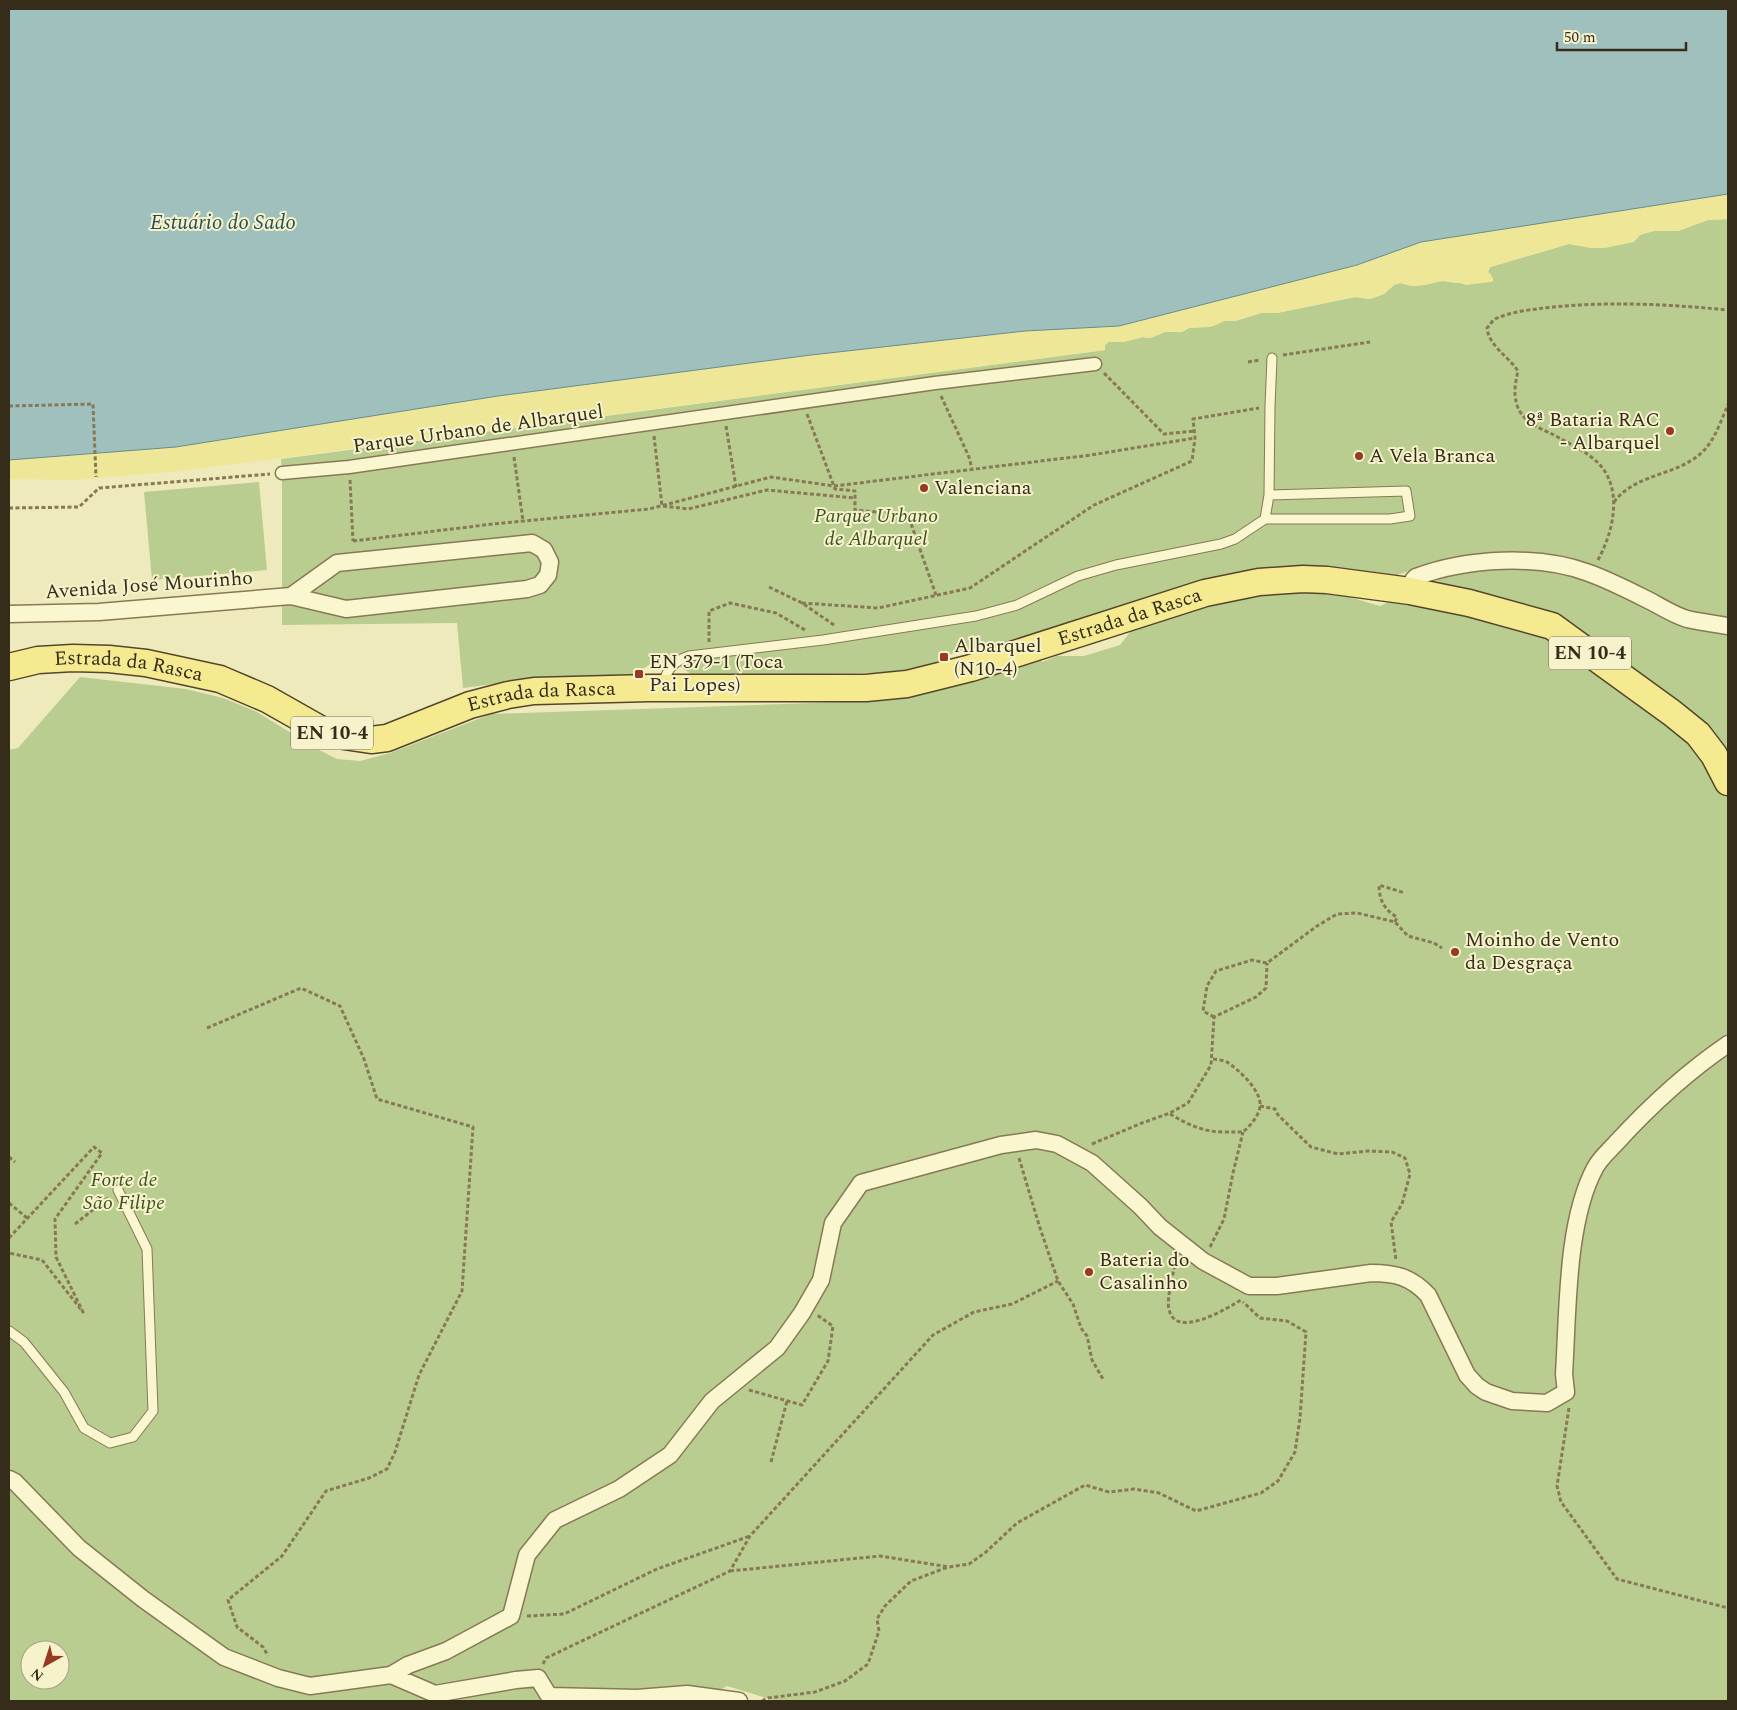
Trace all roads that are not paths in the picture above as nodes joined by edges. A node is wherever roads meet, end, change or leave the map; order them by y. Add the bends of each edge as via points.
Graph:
1 (1272, 358) road end
2 (1095, 364) road end
3 (282, 474) road end
4 (1269, 495) junction
5 (1265, 520) junction
6 (1410, 591) junction
7 (291, 596) junction
8 (9, 614) edge
9 (1728, 626) edge
10 (9, 667) edge
11 (662, 688) junction
12 (1728, 782) edge
13 (1728, 1044) edge
14 (118, 1190) road end
15 (9, 1331) edge
16 (9, 1478) edge
17 (391, 1675) junction
18 (548, 1699) edge
19 (739, 1701) edge

1 - 4 lane
2 - 3 street, Parque Urbano de Albarquel via 935,383
4 - 5 lane
4 - 5 lane via 1406,491 1410,516
5 - 11 lane via 1221,544 1078,576 1017,605 976,616 823,640 689,656 669,669
6 - 9 street via 1413,580 1442,569 1531,561 1572,567 1674,614
6 - 11 main road, Estrada da Rasca / EN 10-4 via 1327,580 1259,582 1196,595 971,668 907,684 866,688
6 - 12 main road, EN 10-4 via 1469,602 1552,626 1698,734
7 - 7 street, Avenida José Mourinho via 346,609 527,590 540,586 548,575 550,562 544,550 526,543 338,563
7 - 8 street, Avenida José Mourinho via 99,612
10 - 11 main road, Estrada da Rasca / EN 10-4 via 38,660 73,658 146,663 220,679 267,699 320,729 371,740 387,738 470,705 508,695 568,689
13 - 17 street via 1696,1066 1642,1114 1596,1166 1585,1191 1573,1242 1564,1374 1566,1392 1547,1404 1512,1401 1477,1386 1467,1375 1428,1295 1410,1279 1371,1273 1245,1293 1160,1227 1092,1163 1057,1144 1036,1140 1001,1145 861,1183 833,1223 821,1280 777,1348 712,1401 670,1454 619,1489 555,1520 527,1555 511,1616 446,1651
14 - 15 lane via 147,1249 153,1411 133,1437 110,1443 84,1428 64,1392 24,1342
16 - 17 street via 79,1548 224,1657 278,1678 310,1686
17 - 18 street via 435,1694 538,1678
18 - 19 street via 687,1694

